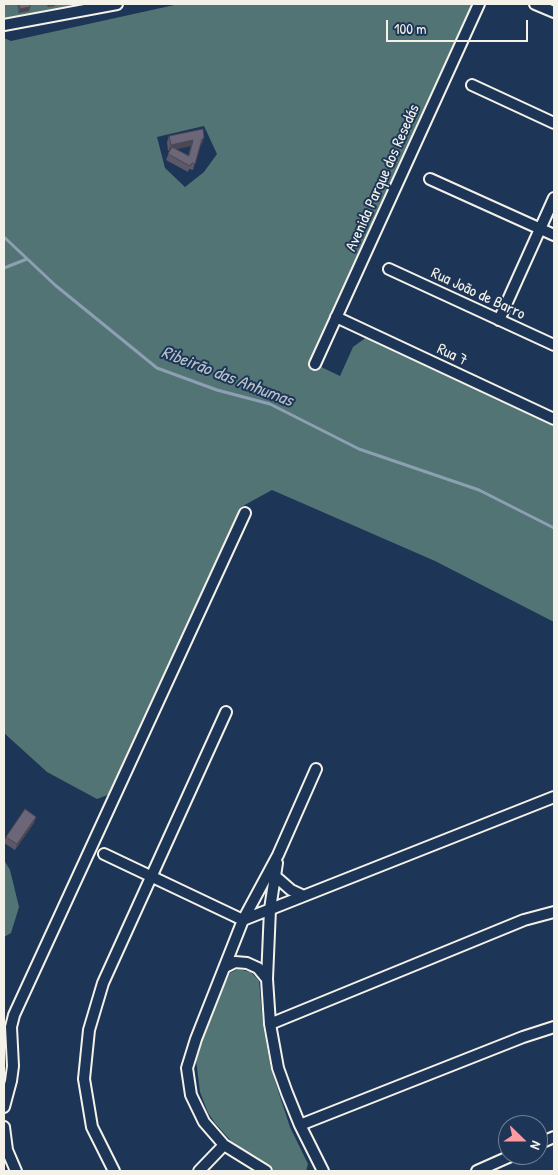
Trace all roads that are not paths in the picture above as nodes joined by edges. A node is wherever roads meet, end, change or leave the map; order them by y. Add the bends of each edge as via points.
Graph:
1 (117, 4) edge
2 (479, 4) edge
3 (535, 4) edge
4 (554, 12) edge
5 (4, 25) edge
6 (472, 85) dead end
7 (554, 122) edge
8 (430, 179) dead end
9 (554, 198) edge
10 (540, 229) junction
11 (554, 235) edge
12 (389, 269) dead end
13 (336, 317) junction
14 (499, 320) junction
15 (554, 345) edge
16 (315, 364) dead end
17 (554, 419) edge
18 (245, 513) dead end
19 (226, 712) dead end
20 (316, 769) dead end
21 (554, 797) edge
22 (104, 854) dead end
23 (278, 855) junction
24 (275, 876) junction
25 (152, 878) junction
26 (304, 896) junction
27 (270, 909) junction
28 (554, 912) edge
29 (243, 920) junction
30 (225, 967) junction
31 (267, 979) junction
32 (270, 1024) junction
33 (554, 1027) edge
34 (4, 1107) edge
35 (300, 1125) junction
36 (4, 1127) edge
37 (224, 1145) junction
38 (498, 1162) edge
39 (316, 1166) edge
40 (16, 1171) edge
41 (114, 1171) edge
42 (199, 1171) edge
43 (266, 1171) edge
44 (323, 1171) edge
45 (477, 1171) edge

1 - 5 street
2 - 13 street, Avenida Parque dos Resedás
3 - 4 street
6 - 7 street
8 - 10 street
9 - 10 street
10 - 11 street
10 - 14 street
12 - 14 street, Rua João de Barro
13 - 16 street, Avenida Parque dos Resedás
13 - 17 street, Rua 7
14 - 15 street, Rua João de Barro
18 - 34 street via 14,1015 11,1027 13,1066
19 - 25 street
20 - 23 street
21 - 26 street
22 - 25 street
23 - 24 street
23 - 29 street
24 - 26 street
24 - 27 street
25 - 29 street
25 - 41 street via 103,983 89,1030 84,1079 92,1127
26 - 27 street
27 - 29 street
27 - 31 street
28 - 32 street via 524,920
29 - 30 street
30 - 31 street via 235,962 247,963 258,968
30 - 37 street via 187,1068 191,1095 204,1122
31 - 32 street
32 - 35 street via 278,1068
33 - 35 street
35 - 39 street
36 - 40 street via 7,1150
37 - 42 street
37 - 43 street
38 - 45 street
39 - 44 street

